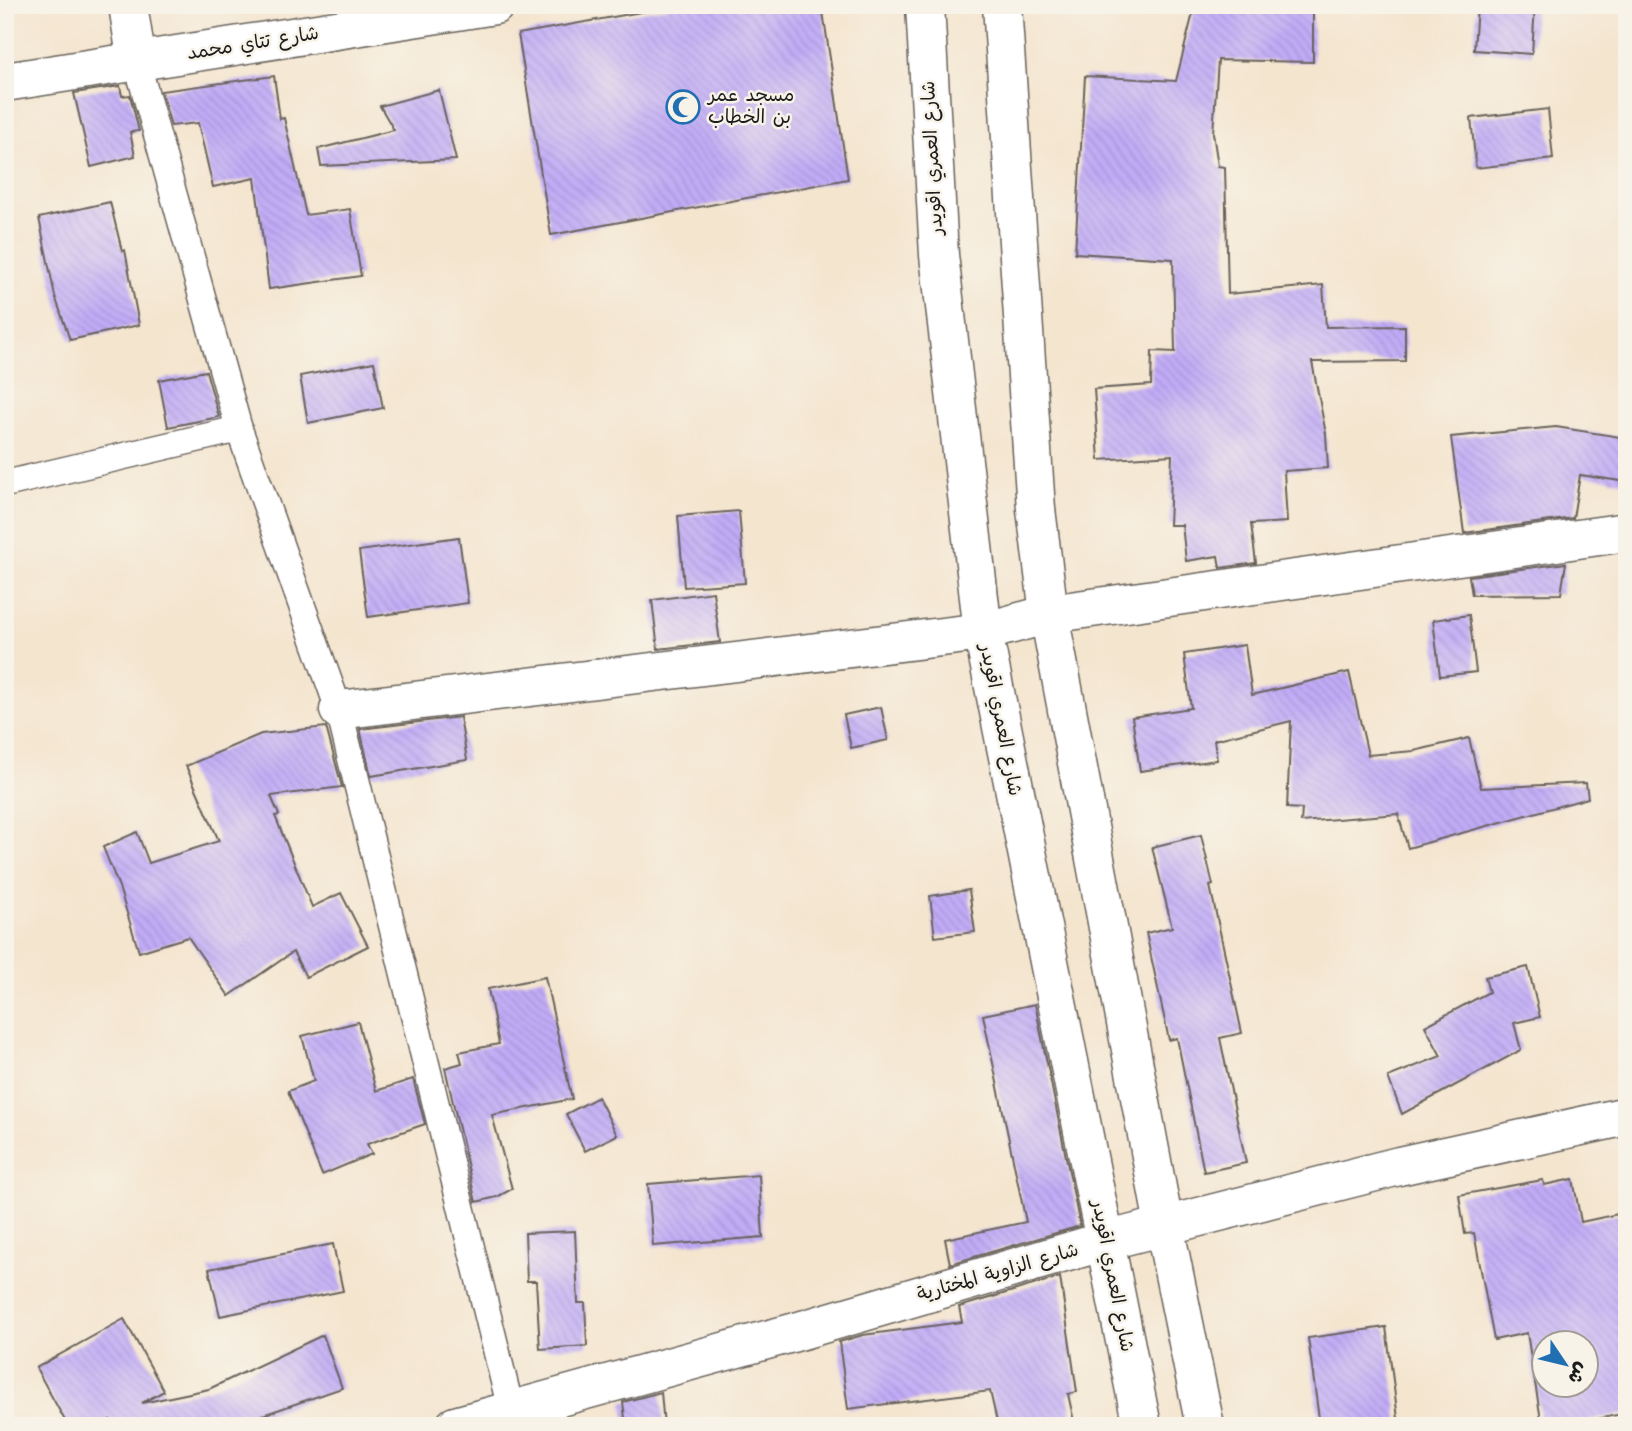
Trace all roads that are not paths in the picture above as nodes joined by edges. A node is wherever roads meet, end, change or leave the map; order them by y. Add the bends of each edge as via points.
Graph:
1 (128, 5) edge
2 (495, 5) edge
3 (925, 5) edge
4 (1002, 5) edge
5 (137, 63) junction
6 (5, 82) edge
7 (239, 429) junction
8 (5, 484) edge
9 (1627, 532) edge
10 (1049, 614) junction
11 (983, 632) junction
12 (340, 710) junction
13 (1627, 1116) edge
14 (1164, 1225) junction
15 (1105, 1241) junction
16 (511, 1410) junction
17 (455, 1426) edge
18 (1142, 1426) edge
19 (1205, 1426) edge

1 - 5 street
2 - 5 street, شارع تتاي محمد
3 - 11 street, شارع العمري اقويدر via 939,255
4 - 10 street via 1036,509
5 - 6 street, شارع تتاي محمد
5 - 7 lane
7 - 8 lane
7 - 12 lane
9 - 10 street
10 - 11 street
10 - 14 street
11 - 12 street
11 - 15 street, شارع العمري اقويدر
12 - 16 lane
13 - 14 street, شارع الزاوية المختارية via 1399,1166
14 - 15 street, شارع الزاوية المختارية
14 - 19 street
15 - 16 street, شارع الزاوية المختارية via 792,1334
15 - 18 street, شارع العمري اقويدر
16 - 17 street, شارع الزاوية المختارية

